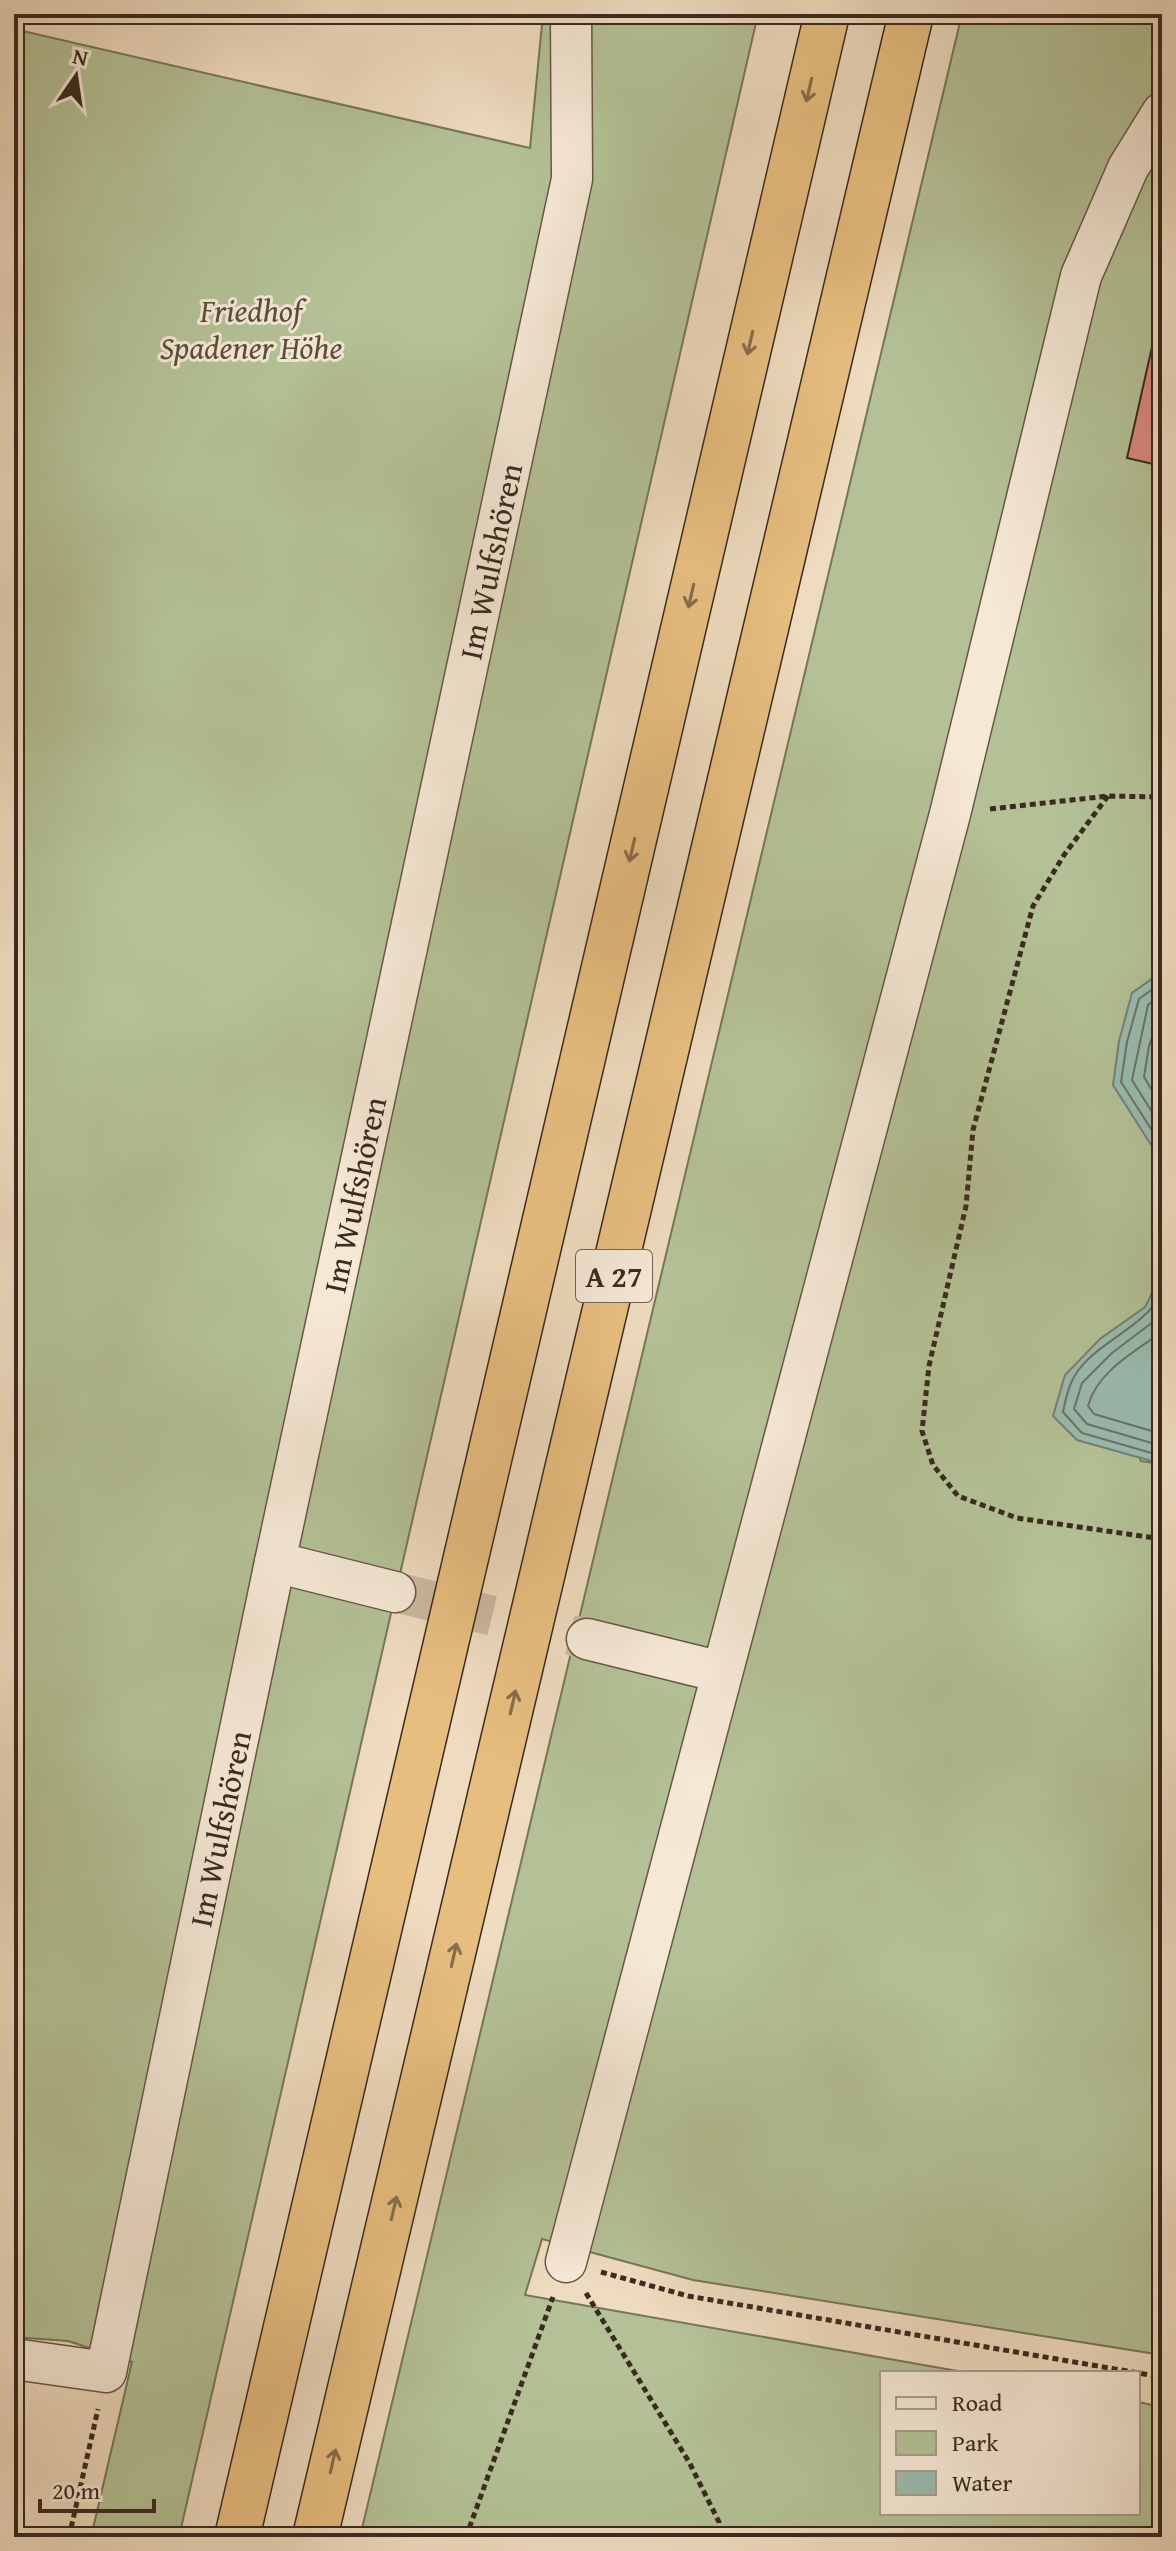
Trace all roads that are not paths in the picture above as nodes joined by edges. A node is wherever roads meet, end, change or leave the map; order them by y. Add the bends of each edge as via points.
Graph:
1 (571, 14) edge
2 (827, 14) edge
3 (911, 14) edge
4 (1162, 113) edge
5 (275, 1562) junction
6 (395, 1592) tunnel mouth
7 (587, 1639) tunnel mouth
8 (721, 1672) junction
9 (566, 2262) road end
10 (14, 2359) edge
11 (237, 2537) edge
12 (315, 2537) edge

1 - 5 lane, Im Wulfshören via 572,179
2 -> 11 highway, A 27
12 -> 3 highway, A 27
4 - 8 lane via 1128,168 1081,276 950,814
5 - 6 lane
5 - 10 lane, Im Wulfshören via 106,2372
7 - 8 lane
8 - 9 lane

